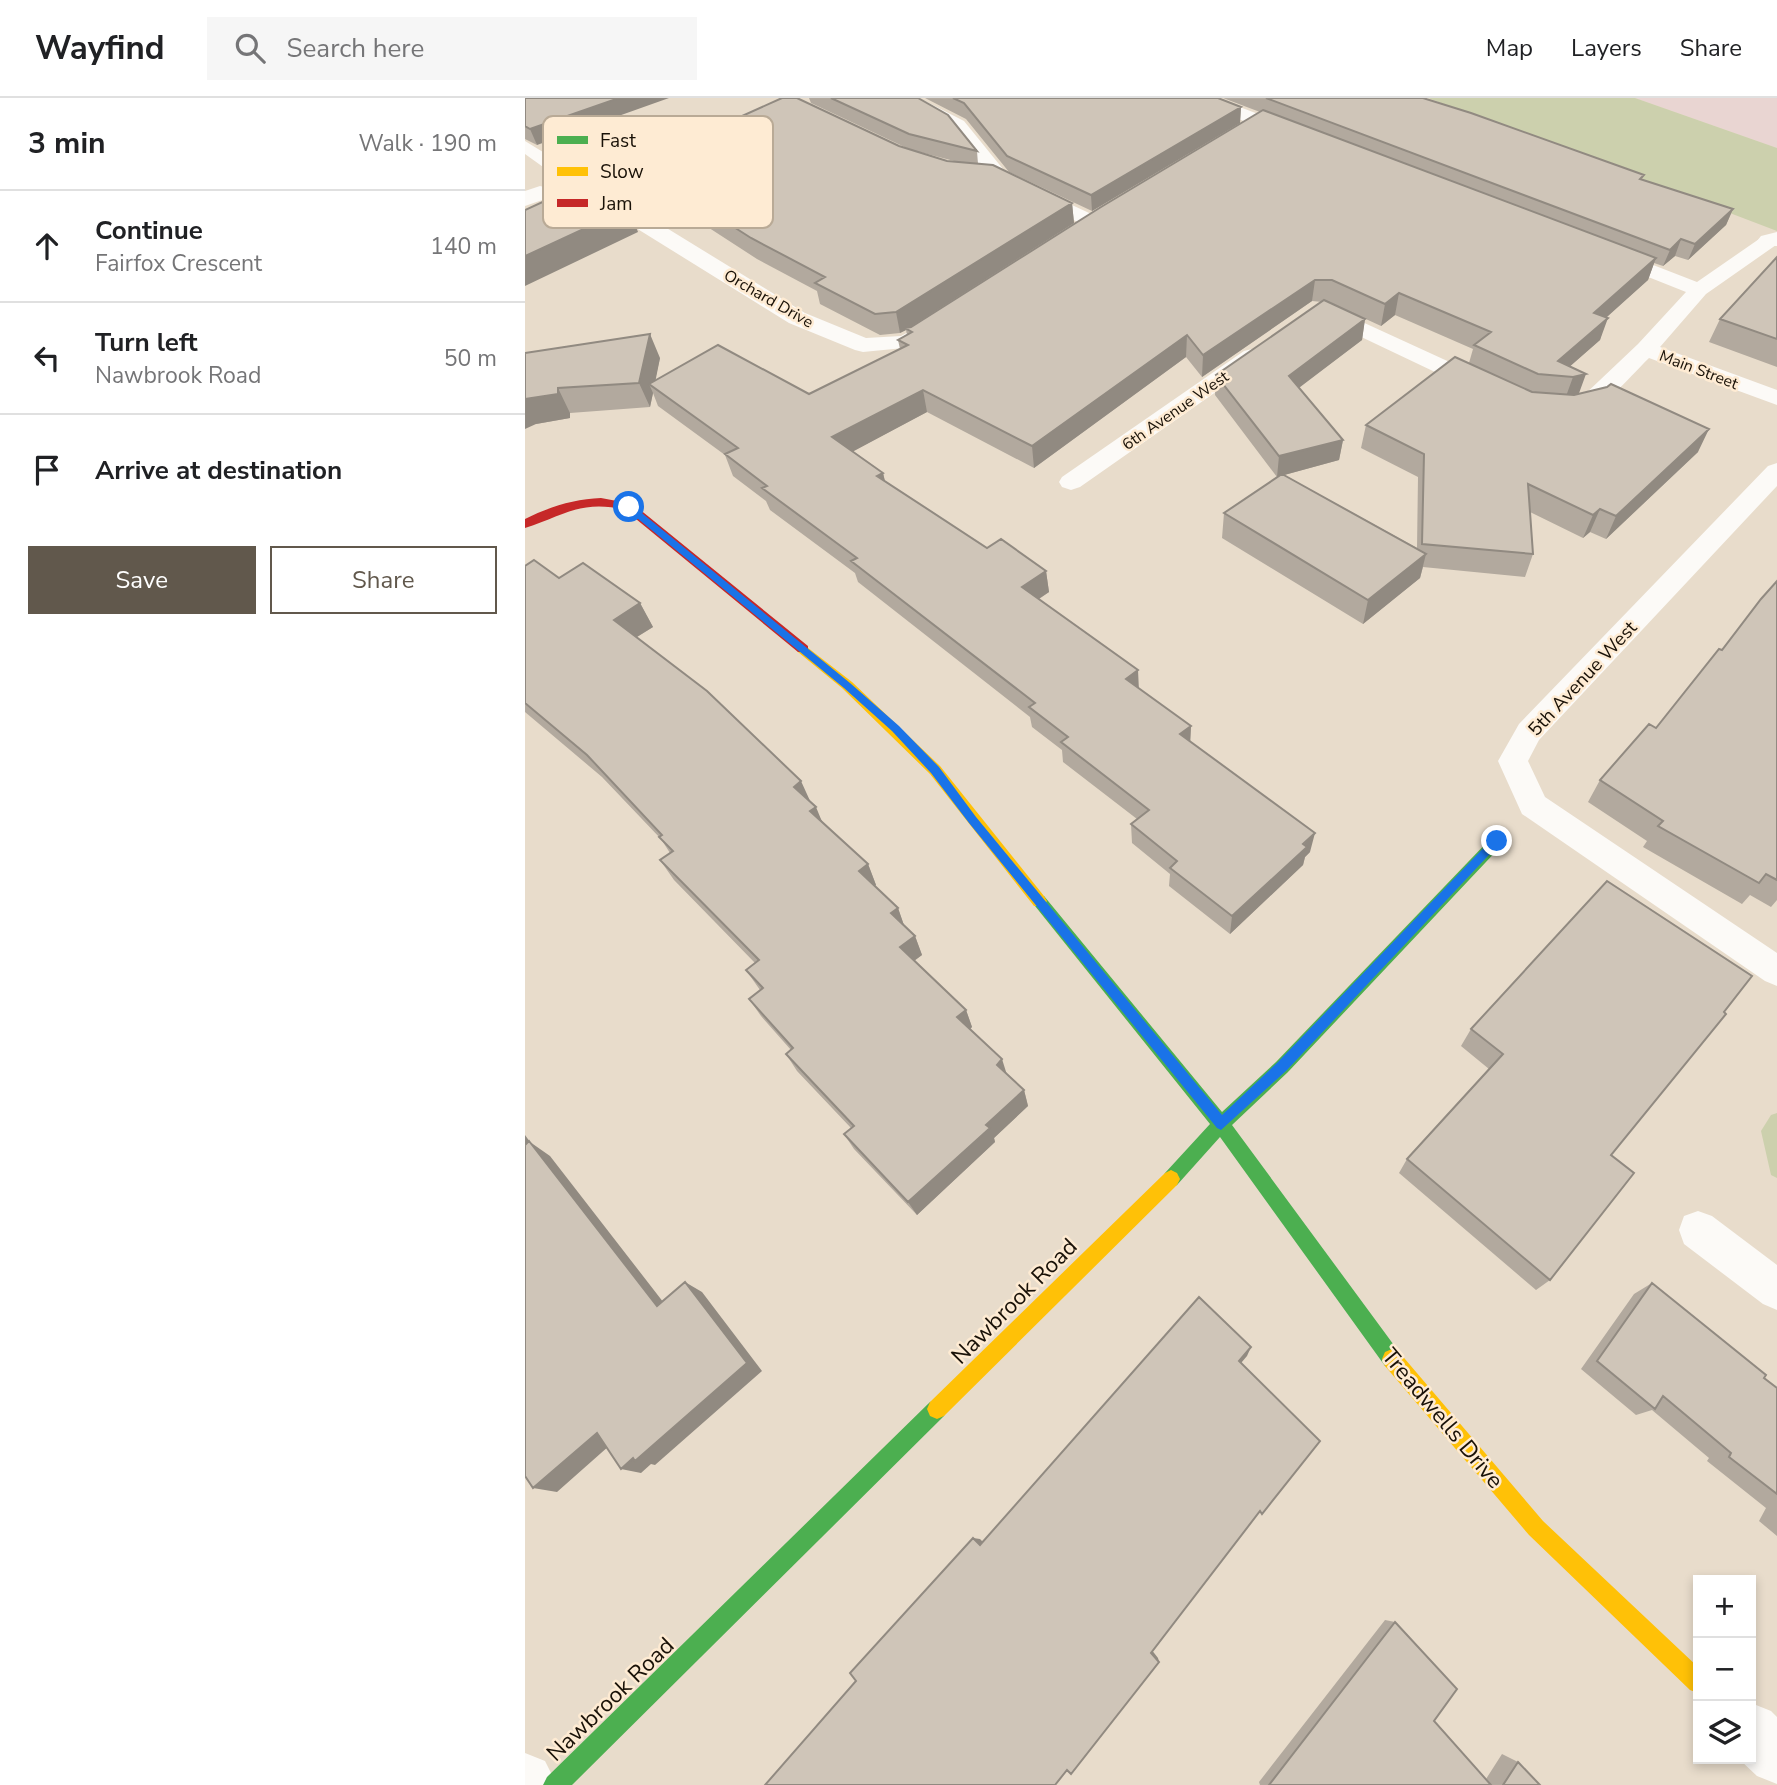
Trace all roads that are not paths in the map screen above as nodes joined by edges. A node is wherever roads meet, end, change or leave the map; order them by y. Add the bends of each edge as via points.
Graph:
1 (906, 98) edge
2 (1200, 98) edge
3 (1260, 121) junction
4 (1236, 136) edge
5 (1312, 141) edge
6 (525, 146) edge
7 (543, 159) edge
8 (976, 176) edge
9 (1000, 178) junction
10 (650, 228) edge
11 (1070, 237) edge
12 (1773, 240) edge
13 (1596, 250) edge
14 (1699, 290) junction
15 (953, 312) edge
16 (1309, 317) edge
17 (1275, 340) edge
18 (1646, 349) junction
19 (1500, 394) edge
20 (1777, 398) edge
21 (1552, 408) edge
22 (1777, 471) edge
23 (1071, 482) dead end
24 (525, 524) edge
25 (1497, 841) dead end
26 (1777, 971) edge
27 (1221, 1124) junction
28 (1699, 1230) dead end
29 (1777, 1290) edge
30 (1693, 1677) edge
31 (1756, 1736) edge
32 (1777, 1756) edge
33 (525, 1781) edge
34 (528, 1785) edge
35 (555, 1785) edge

1 - 9 lane via 958,125
2 - 3 lane
3 - 4 lane
3 - 5 lane
6 - 7 lane, Orchard Drive
8 - 9 lane
9 - 11 lane via 1099,218
10 - 15 lane, Orchard Drive via 797,318 863,345 906,342
12 - 14 lane, Main Street
13 - 14 lane
14 - 18 lane, Main Street
16 - 19 lane via 1320,309
17 - 23 lane, 6th Avenue West
18 - 20 lane, Main Street
18 - 21 lane via 1589,403
22 - 26 lane, 5th Avenue West via 1529,732 1513,761 1533,805
24 - 27 street, Treadwells Drive via 578,502 600,500 629,507 847,685 935,770
25 - 27 street, Nawbrook Road
27 - 30 street, Treadwells Drive via 1417,1391 1536,1528
27 - 35 street, Nawbrook Road via 1184,1166
28 - 29 lane
31 - 32 street
33 - 34 street

